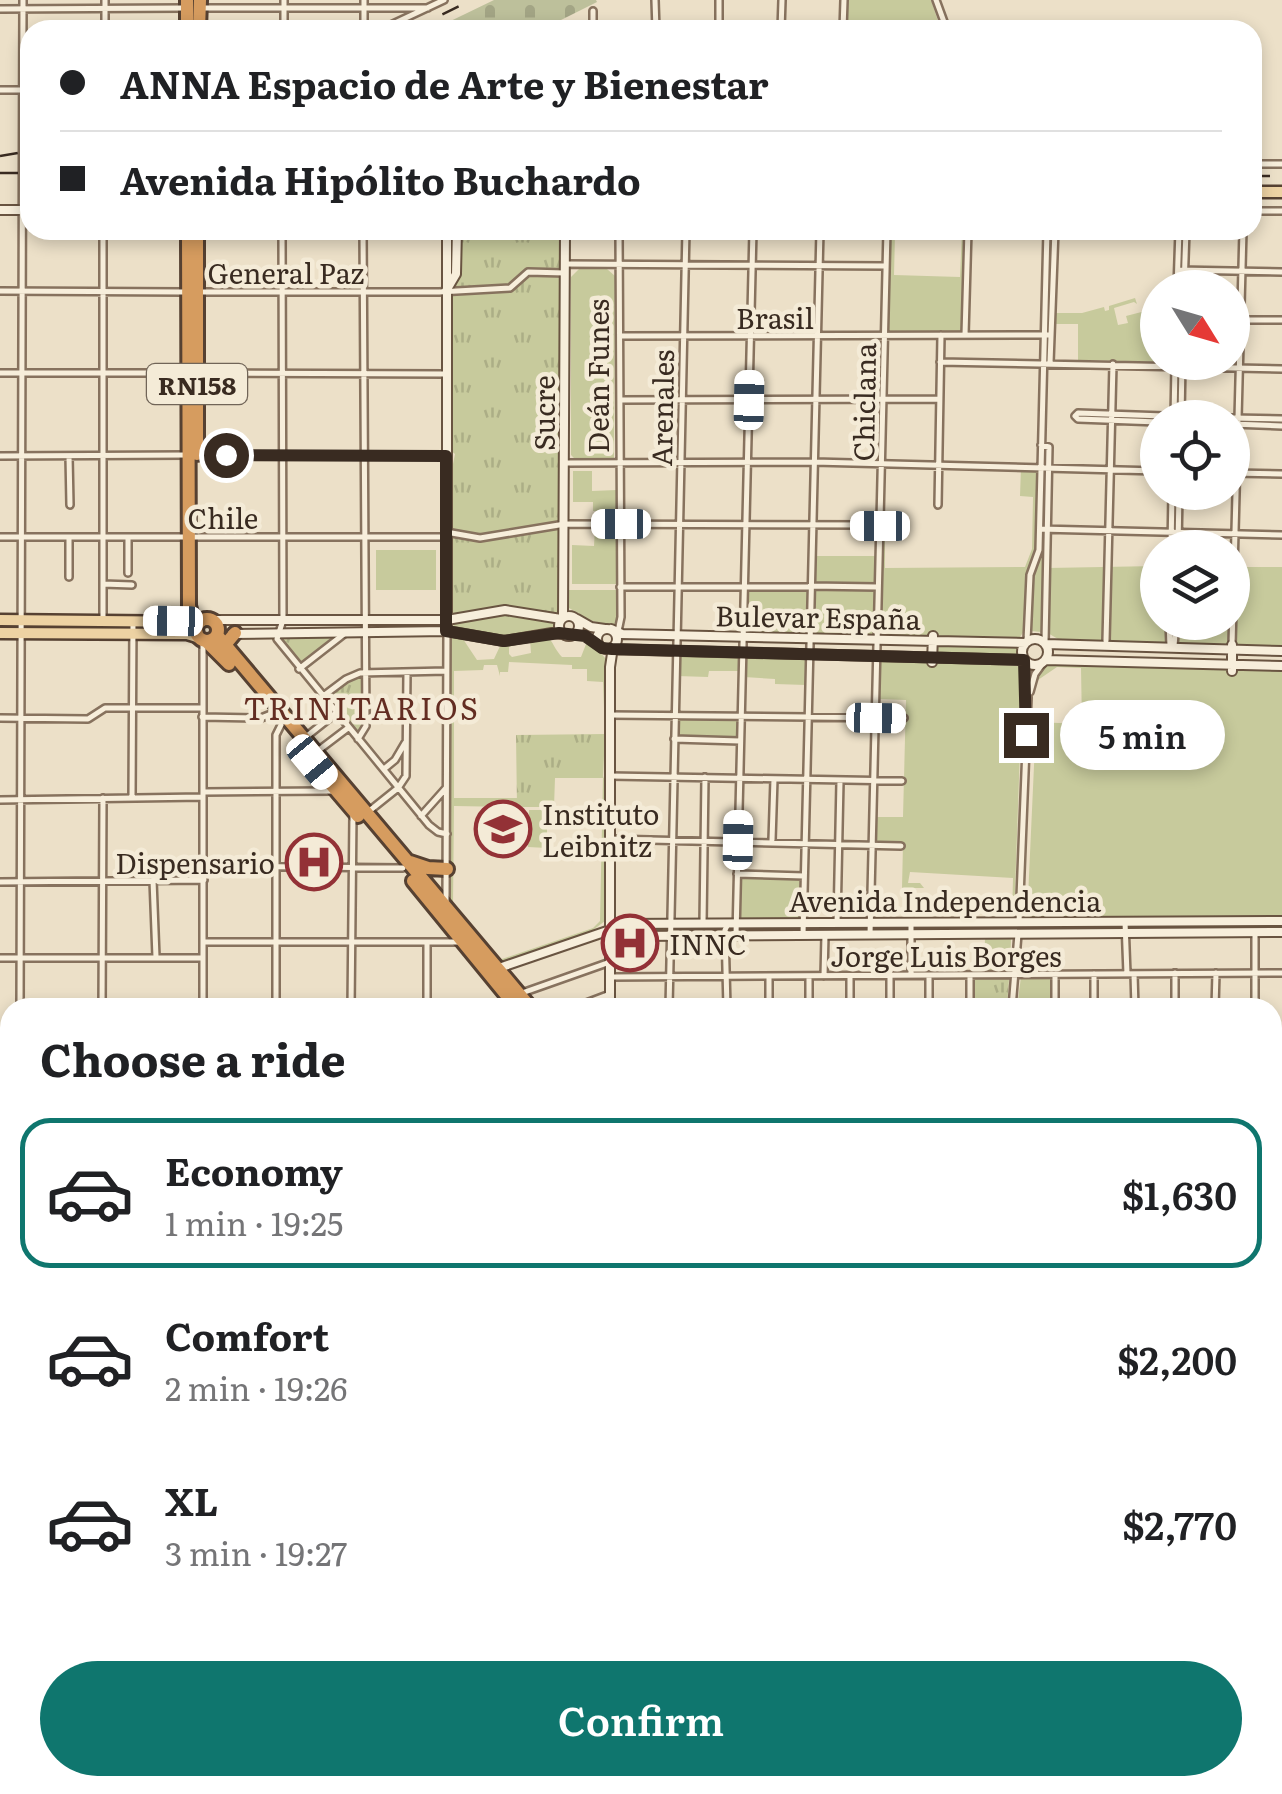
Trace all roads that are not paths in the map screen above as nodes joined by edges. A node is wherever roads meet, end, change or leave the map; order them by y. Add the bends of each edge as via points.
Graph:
1 (23, 0) edge
2 (105, 0) edge
3 (364, 0) edge
4 (444, 0) edge
5 (138, 4) edge
6 (193, 4) edge
7 (284, 4) edge
8 (364, 8) junction
9 (428, 8) junction
10 (0, 9) edge
11 (23, 9) junction
12 (105, 9) junction
13 (593, 11) dead end
14 (23, 20) edge
15 (105, 20) edge
16 (364, 20) edge
17 (402, 20) edge
18 (593, 20) edge
19 (25, 240) edge
20 (103, 240) edge
21 (189, 240) edge
22 (196, 240) edge
23 (282, 240) edge
24 (363, 240) edge
25 (447, 240) edge
26 (457, 240) edge
27 (566, 240) edge
28 (620, 240) edge
29 (686, 240) edge
30 (753, 240) edge
31 (820, 240) edge
32 (887, 240) edge
33 (968, 240) edge
34 (1051, 240) edge
35 (1182, 240) edge
36 (1242, 240) edge
37 (619, 264) junction
38 (685, 265) junction
39 (752, 265) junction
40 (820, 265) junction
41 (886, 266) junction
42 (565, 269) junction
43 (1181, 270) edge
44 (1242, 270) edge
45 (1250, 272) edge
46 (1282, 272) edge
47 (446, 290) junction
48 (0, 291) edge
49 (22, 291) junction
50 (104, 292) junction
51 (193, 292) junction
52 (282, 292) junction
53 (364, 292) junction
54 (1250, 320) edge
55 (1282, 320) edge
56 (965, 335) junction
57 (1048, 335) junction
58 (620, 336) junction
59 (817, 336) junction
60 (940, 336) junction
61 (683, 337) junction
62 (750, 337) junction
63 (884, 337) junction
64 (940, 362) junction
65 (1047, 363) junction
66 (1113, 364) junction
67 (1140, 364) edge
68 (1250, 368) edge
69 (1282, 369) edge
70 (0, 373) edge
71 (22, 373) junction
72 (104, 373) junction
73 (193, 373) junction
74 (282, 373) junction
75 (364, 374) junction
76 (446, 374) junction
77 (620, 400) junction
78 (682, 400) junction
79 (749, 400) junction
80 (816, 400) junction
81 (884, 400) junction
82 (940, 400) junction
83 (1112, 417) junction
84 (1140, 417) edge
85 (1140, 420) edge
86 (1250, 422) edge
87 (1282, 423) edge
88 (104, 455) junction
89 (193, 455) junction
90 (283, 455) junction
91 (0, 456) edge
92 (22, 456) junction
93 (69, 456) junction
94 (364, 456) junction
95 (446, 456) junction
96 (748, 462) junction
97 (814, 462) junction
98 (621, 463) junction
99 (680, 463) junction
100 (882, 463) junction
101 (565, 464) junction
102 (938, 464) junction
103 (1046, 469) junction
104 (1110, 470) junction
105 (1140, 471) edge
106 (1250, 473) edge
107 (1282, 474) edge
108 (70, 505) dead end
109 (938, 505) dead end
110 (565, 524) junction
111 (621, 524) junction
112 (679, 524) junction
113 (746, 524) junction
114 (812, 525) junction
115 (880, 526) junction
116 (1043, 530) junction
117 (1109, 531) junction
118 (1140, 532) edge
119 (1250, 534) edge
120 (446, 535) junction
121 (1282, 535) edge
122 (0, 537) edge
123 (22, 537) junction
124 (69, 537) junction
125 (104, 537) junction
126 (193, 537) junction
127 (365, 537) junction
128 (128, 538) junction
129 (282, 538) junction
130 (128, 572) dead end
131 (69, 577) dead end
132 (103, 584) junction
133 (132, 585) dead end
134 (620, 587) junction
135 (810, 587) junction
136 (879, 587) junction
137 (677, 588) junction
138 (744, 588) junction
139 (189, 606) junction
140 (568, 618) junction
141 (0, 620) edge
142 (22, 620) junction
143 (283, 620) junction
144 (364, 620) junction
145 (447, 620) junction
146 (173, 621) junction
147 (102, 627) junction
148 (133, 627) junction
149 (446, 631) junction
150 (207, 632) junction
151 (279, 632) junction
152 (364, 632) junction
153 (0, 633) edge
154 (22, 633) junction
155 (347, 633) junction
156 (235, 634) joint
157 (568, 635) junction
158 (676, 636) junction
159 (743, 637) junction
160 (810, 639) junction
161 (933, 639) junction
162 (1172, 640) edge
163 (1232, 640) edge
164 (609, 641) junction
165 (878, 641) junction
166 (1026, 642) junction
167 (1045, 643) junction
168 (1106, 644) junction
169 (1232, 647) junction
170 (1172, 648) junction
171 (676, 650) junction
172 (1282, 651) edge
173 (742, 652) junction
174 (809, 654) junction
175 (877, 656) junction
176 (932, 660) junction
177 (1025, 661) junction
178 (1044, 662) junction
179 (1105, 664) junction
180 (1172, 666) junction
181 (1282, 666) edge
182 (1232, 668) junction
183 (298, 669) junction
184 (446, 671) junction
185 (407, 672) junction
186 (364, 673) junction
187 (322, 697) junction
188 (1028, 698) junction
189 (132, 707) junction
190 (202, 712) junction
191 (336, 713) junction
192 (271, 714) junction
193 (610, 714) junction
194 (674, 714) junction
195 (741, 716) junction
196 (808, 717) junction
197 (0, 718) edge
198 (20, 718) junction
199 (876, 718) junction
200 (904, 718) dead end
201 (281, 725) junction
202 (348, 728) junction
203 (357, 739) junction
204 (674, 739) junction
205 (406, 740) junction
206 (300, 741) junction
207 (740, 742) junction
208 (313, 756) junction
209 (382, 770) junction
210 (610, 776) junction
211 (673, 776) junction
212 (705, 777) junction
213 (739, 778) junction
214 (774, 778) junction
215 (806, 779) junction
216 (840, 780) junction
217 (874, 780) junction
218 (902, 781) dead end
219 (447, 786) junction
220 (398, 788) junction
221 (336, 790) junction
222 (276, 792) junction
223 (203, 795) junction
224 (103, 798) junction
225 (132, 798) junction
226 (0, 800) edge
227 (20, 800) junction
228 (360, 815) junction
229 (422, 816) junction
230 (447, 834) junction
231 (672, 838) junction
232 (609, 839) junction
233 (704, 840) junction
234 (738, 840) junction
235 (772, 841) junction
236 (805, 842) junction
237 (839, 843) junction
238 (872, 844) junction
239 (901, 846) dead end
240 (405, 865) junction
241 (204, 866) junction
242 (277, 867) junction
243 (351, 868) junction
244 (447, 869) junction
245 (737, 874) junction
246 (804, 876) junction
247 (105, 880) junction
248 (153, 880) junction
249 (204, 880) junction
250 (0, 882) edge
251 (20, 882) junction
252 (446, 912) junction
253 (1282, 921) edge
254 (1018, 922) junction
255 (1125, 922) junction
256 (703, 923) junction
257 (837, 923) junction
258 (871, 923) junction
259 (912, 923) junction
260 (669, 924) junction
261 (732, 924) junction
262 (802, 924) junction
263 (610, 930) junction
264 (1125, 932) junction
265 (1254, 932) junction
266 (1282, 932) edge
267 (1018, 934) junction
268 (732, 935) junction
269 (802, 935) junction
270 (824, 935) junction
271 (870, 935) junction
272 (911, 935) junction
273 (669, 936) junction
274 (202, 942) junction
275 (275, 942) junction
276 (351, 942) junction
277 (427, 942) junction
278 (464, 942) junction
279 (0, 958) edge
280 (20, 958) junction
281 (103, 958) junction
282 (156, 958) junction
283 (202, 958) junction
284 (610, 962) junction
285 (493, 970) junction
286 (1255, 973) junction
287 (1282, 973) edge
288 (1055, 974) junction
289 (1094, 974) junction
290 (1130, 974) junction
291 (1175, 974) junction
292 (1216, 974) junction
293 (911, 975) junction
294 (929, 975) junction
295 (970, 975) junction
296 (1015, 975) junction
297 (669, 976) junction
298 (727, 976) junction
299 (769, 976) junction
300 (809, 976) junction
301 (824, 976) junction
302 (850, 976) junction
303 (890, 976) junction
304 (610, 977) junction
305 (610, 994) junction
306 (20, 998) edge
307 (102, 998) edge
308 (204, 998) edge
309 (276, 998) edge
310 (352, 998) edge
311 (427, 998) edge
312 (516, 998) edge
313 (525, 998) edge
314 (599, 998) edge
315 (610, 998) edge
316 (669, 998) edge
317 (728, 998) edge
318 (769, 998) edge
319 (809, 998) edge
320 (850, 998) edge
321 (890, 998) edge
322 (929, 998) edge
323 (970, 998) edge
324 (1013, 998) edge
325 (1055, 998) edge
326 (1094, 998) edge
327 (1133, 998) edge
328 (1175, 998) edge
329 (1216, 998) edge
330 (1255, 998) edge

1 - 11 street
2 - 12 street
3 - 8 street
4 - 9 street
5 - 6 street
5 - 12 street
6 - 7 street
7 - 8 street
8 - 9 street
8 - 16 street
9 - 17 street
10 - 11 street
11 - 12 street
11 - 14 street
12 - 15 street
13 - 18 street
19 - 49 street
20 - 50 street
21 - 51 highway, RN158
22 - 51 highway, RN158
23 - 52 street
24 - 53 street
25 - 47 main road
26 - 47 main road via 456,274
27 - 42 main road, Sucre
28 - 37 street, Deán Funes
29 - 38 street, Arenales
30 - 39 street
31 - 40 street
32 - 41 street, Chiclana
33 - 56 street
34 - 57 street
35 - 43 street
36 - 44 street
37 - 38 street, General Paz
37 - 42 street, General Paz
37 - 58 street, Deán Funes
38 - 39 street, General Paz
38 - 61 street, Arenales
39 - 40 street, General Paz
39 - 62 street
40 - 41 street, General Paz
40 - 59 street
41 - 63 street, Chiclana
42 - 47 street, General Paz via 528,272 510,288
42 - 101 main road, Sucre
45 - 46 street
47 - 53 street, General Paz
47 - 76 main road
48 - 49 street, General Paz
49 - 50 street, General Paz
49 - 71 street
50 - 51 street, General Paz
50 - 72 street
51 - 52 street, General Paz
51 - 73 highway, RN158
52 - 53 street, General Paz
52 - 74 street
53 - 75 street
54 - 55 street
56 - 57 street, Brasil
56 - 60 street, Brasil
57 - 65 street
58 - 61 street, Brasil
58 - 77 street, Deán Funes
59 - 62 street, Brasil
59 - 63 street, Brasil
59 - 80 street
60 - 63 street, Brasil
60 - 64 street
61 - 62 street, Brasil
61 - 78 street, Arenales
62 - 79 street
63 - 81 street, Chiclana
64 - 65 street
64 - 82 street
65 - 66 street
65 - 103 street
66 - 67 street
66 - 83 street
68 - 69 street
70 - 71 street
71 - 72 street
71 - 92 street
72 - 73 street
72 - 88 street
73 - 74 street
73 - 89 highway, RN158
74 - 75 street
74 - 90 street
75 - 76 street
75 - 94 street
76 - 95 main road
77 - 78 street
77 - 98 street, Deán Funes
78 - 79 street
78 - 99 street, Arenales
79 - 80 street
79 - 96 street
80 - 81 street
80 - 97 street
81 - 82 street
81 - 100 street, Chiclana
82 - 102 street
83 - 83 street via 1078,413 1076,416 1078,419
83 - 84 street
83 - 85 street
83 - 104 street
86 - 87 street
88 - 89 street
88 - 93 street
88 - 125 street
89 - 90 street
89 - 126 highway, RN158
90 - 94 street
90 - 129 street
91 - 92 street
92 - 93 street
92 - 123 street
93 - 108 street
94 - 95 street
94 - 127 street
95 - 120 main road
96 - 97 street
96 - 99 street
96 - 113 street
97 - 100 street
97 - 114 street
98 - 99 street
98 - 101 street
98 - 111 street, Deán Funes
99 - 112 street, Arenales
100 - 102 street
100 - 115 street, Chiclana
101 - 110 main road, Sucre
102 - 103 street
102 - 109 street
103 - 104 street
103 - 116 street
103 - 116 street
104 - 105 street
104 - 117 street
106 - 107 street
110 - 111 street, Chile
110 - 120 street, Chile via 480,538
110 - 140 main road, Sucre
111 - 112 street, Chile
111 - 134 street, Deán Funes
112 - 113 street, Chile
112 - 137 street, Arenales
113 - 114 street, Chile
113 - 138 street
114 - 115 street, Chile
114 - 135 street
115 - 136 street, Chiclana
116 - 117 street
116 - 166 street via 1030,575
116 - 167 street
117 - 118 street
117 - 168 street
119 - 121 street
120 - 127 street, Chile
120 - 145 main road
122 - 123 street, Chile
123 - 124 street, Chile
123 - 142 street
124 - 125 street, Chile
124 - 131 street
125 - 128 street, Chile
125 - 132 street
126 - 128 street, Chile
126 - 129 street, Chile
126 - 139 highway, RN158
126 - 150 highway, RN158 via 198,609
127 - 129 street, Chile
127 - 144 street
128 - 130 street
129 - 143 street
132 - 133 street
132 - 147 street
134 - 137 street
134 - 164 street, Deán Funes
135 - 136 street
135 - 138 street
135 - 160 street
136 - 165 street, Chiclana
137 - 138 street
137 - 158 street, Arenales
138 - 159 street
139 - 146 main road
139 - 150 highway, RN158
140 - 145 main road, Bulevar España via 505,610
140 - 157 main road, Sucre via 559,628
140 - 157 main road via 579,628
140 - 164 main road, Bulevar España
141 - 142 main road, Bulevar España
142 - 147 main road, Bulevar España
142 - 154 street
143 - 144 main road, Bulevar España
143 - 150 main road, Bulevar España
143 - 151 street
144 - 145 main road, Bulevar España
144 - 152 street
145 - 149 main road
146 - 148 main road, Bulevar España
146 - 150 main road, Bulevar España
147 - 148 main road, Bulevar España
147 - 154 main road, Bulevar España
148 - 150 main road, Bulevar España
148 - 189 street
149 - 152 main road, Bulevar España
149 - 157 main road, Bulevar España via 504,641
149 - 184 street
150 - 156 highway
150 - 190 street
150 - 192 highway, RN158
150 - 206 highway, RN158
151 - 155 main road, Bulevar España
151 - 156 main road, Bulevar España
151 - 183 street via 278,642
152 - 155 main road, Bulevar España
152 - 186 street
153 - 154 main road, Bulevar España
154 - 198 street
155 - 183 street
157 - 164 main road, Bulevar España
158 - 159 main road, Bulevar España
158 - 164 main road, Bulevar España
158 - 171 street, Arenales
159 - 160 main road, Bulevar España
159 - 173 street
160 - 165 main road, Bulevar España
160 - 174 street
161 - 165 main road, Bulevar España
161 - 166 main road, Bulevar España
161 - 176 main road
162 - 170 street
163 - 169 street
164 - 171 main road, Bulevar España
164 - 193 main road, Deán Funes
165 - 175 street, Chiclana
166 - 167 main road
166 - 177 main road
167 - 168 main road
167 - 178 main road
168 - 170 main road
168 - 179 main road
169 - 170 main road
169 - 172 main road
169 - 182 main road
170 - 180 main road
171 - 173 main road, Bulevar España
171 - 194 street, Arenales
173 - 174 main road, Bulevar España
173 - 195 street
174 - 175 main road, Bulevar España
174 - 196 street
175 - 176 main road, Bulevar España
175 - 199 street, Chiclana
176 - 177 main road, Bulevar España
177 - 178 main road
177 - 188 street
178 - 179 main road
178 - 188 street
179 - 180 main road
180 - 182 main road
181 - 182 main road
183 - 187 street
184 - 185 street
184 - 219 street
185 - 186 street
185 - 205 street
186 - 187 street
186 - 203 street via 366,726
187 - 191 street
188 - 254 street
189 - 190 street
189 - 198 street via 105,708 88,719
189 - 225 street
190 - 192 street
190 - 223 street
191 - 202 street
191 - 206 street
192 - 201 highway, RN158
193 - 194 street
193 - 210 main road, Deán Funes
194 - 195 street
194 - 204 street, Arenales
195 - 196 street
195 - 207 street
196 - 199 street
196 - 215 street
197 - 198 street
198 - 227 street
199 - 200 street
199 - 217 street, Chiclana
201 - 206 highway, RN158
201 - 222 street
202 - 203 street
202 - 208 street
203 - 209 street
204 - 207 street
204 - 211 street, Arenales
205 - 209 street
205 - 220 street via 406,776
206 - 208 highway, RN158
207 - 213 street
208 - 221 highway, RN158
208 - 228 highway, RN158
209 - 220 street
210 - 211 street
210 - 232 main road, Deán Funes
211 - 212 street
211 - 231 street, Arenales
212 - 213 street
212 - 233 street
213 - 214 street
213 - 234 street
214 - 215 street
214 - 235 street
215 - 216 street
215 - 236 street
216 - 217 street
216 - 237 street
217 - 218 street
217 - 238 street, Chiclana
219 - 229 street
219 - 230 street
220 - 228 street
220 - 229 street
221 - 222 street
221 - 228 highway, RN158
222 - 223 street
222 - 242 street
223 - 225 street
223 - 241 street
224 - 225 street
224 - 227 street
224 - 247 street
226 - 227 street
227 - 251 street
228 - 240 highway, RN158
228 - 243 street
229 - 230 street
230 - 244 street
231 - 232 street
231 - 233 street
231 - 260 street, Arenales
232 - 263 main road, Deán Funes
233 - 234 street
233 - 256 street
234 - 235 street
234 - 245 street
235 - 236 street
236 - 237 street
236 - 246 street
237 - 238 street
237 - 257 street
238 - 239 street
238 - 258 street, Chiclana
240 - 243 street
240 - 244 highway
240 - 252 highway, RN158
241 - 242 street
241 - 249 street
242 - 243 street
242 - 275 street
243 - 276 street
244 - 252 street
245 - 246 street
245 - 261 street
246 - 262 street
247 - 248 street
247 - 251 street
247 - 281 street
248 - 249 street
248 - 282 street
249 - 274 street
250 - 251 street
251 - 280 street
252 - 278 highway, RN158
252 - 285 highway, RN158
253 - 255 main road, Avenida Independencia
254 - 255 main road, Avenida Independencia
254 - 259 main road, Avenida Independencia
254 - 267 main road
254 - 267 main road
255 - 264 street
256 - 260 main road, Avenida Independencia
256 - 261 main road, Avenida Independencia
257 - 258 main road, Avenida Independencia
257 - 262 main road, Avenida Independencia
258 - 259 main road, Avenida Independencia
258 - 271 street, Chiclana
259 - 272 street
260 - 263 main road, Avenida Independencia via 616,924
260 - 273 street, Arenales
261 - 262 main road, Avenida Independencia
261 - 268 street
261 - 268 street
262 - 269 street
263 - 273 main road, Avenida Independencia
263 - 284 main road, Deán Funes
263 - 285 main road, Avenida Independencia
264 - 265 main road, Avenida Independencia
264 - 267 main road, Avenida Independencia
264 - 290 street
265 - 266 main road, Avenida Independencia
265 - 286 street
267 - 272 main road, Avenida Independencia
267 - 296 street
268 - 269 main road, Avenida Independencia
268 - 273 main road, Avenida Independencia
268 - 298 street
269 - 270 main road, Avenida Independencia
270 - 271 main road, Avenida Independencia
270 - 301 street
271 - 272 main road, Avenida Independencia
272 - 293 street
273 - 297 street, Arenales
274 - 275 street
274 - 283 street
275 - 276 street
275 - 309 street
276 - 277 street
276 - 310 street
277 - 278 street
277 - 311 street
278 - 285 highway, RN158
279 - 280 street
280 - 281 street
280 - 306 street
281 - 282 street
281 - 307 street
282 - 283 street
283 - 308 street
284 - 304 main road, Deán Funes
284 - 313 street
285 - 312 highway, RN158
286 - 287 street, Jorge Luis Borges
286 - 292 street, Jorge Luis Borges
286 - 330 street
288 - 289 street, Jorge Luis Borges
288 - 296 street, Jorge Luis Borges
288 - 325 street
289 - 290 street, Jorge Luis Borges
289 - 326 street
290 - 291 street, Jorge Luis Borges
290 - 327 street
291 - 292 street, Jorge Luis Borges
291 - 328 street
292 - 329 street
293 - 294 street, Jorge Luis Borges
293 - 303 street, Jorge Luis Borges
294 - 295 street, Jorge Luis Borges
294 - 322 street
295 - 296 street, Jorge Luis Borges
295 - 323 street
296 - 324 street
297 - 298 street, Jorge Luis Borges
297 - 304 street, Jorge Luis Borges
297 - 316 street, Arenales
298 - 299 street, Jorge Luis Borges
298 - 317 street
299 - 300 street, Jorge Luis Borges
299 - 318 street
300 - 301 street, Jorge Luis Borges
300 - 319 street
301 - 302 street, Jorge Luis Borges
302 - 303 street, Jorge Luis Borges
302 - 320 street
303 - 321 street
304 - 305 main road, Deán Funes
305 - 314 street
305 - 315 main road, Deán Funes

